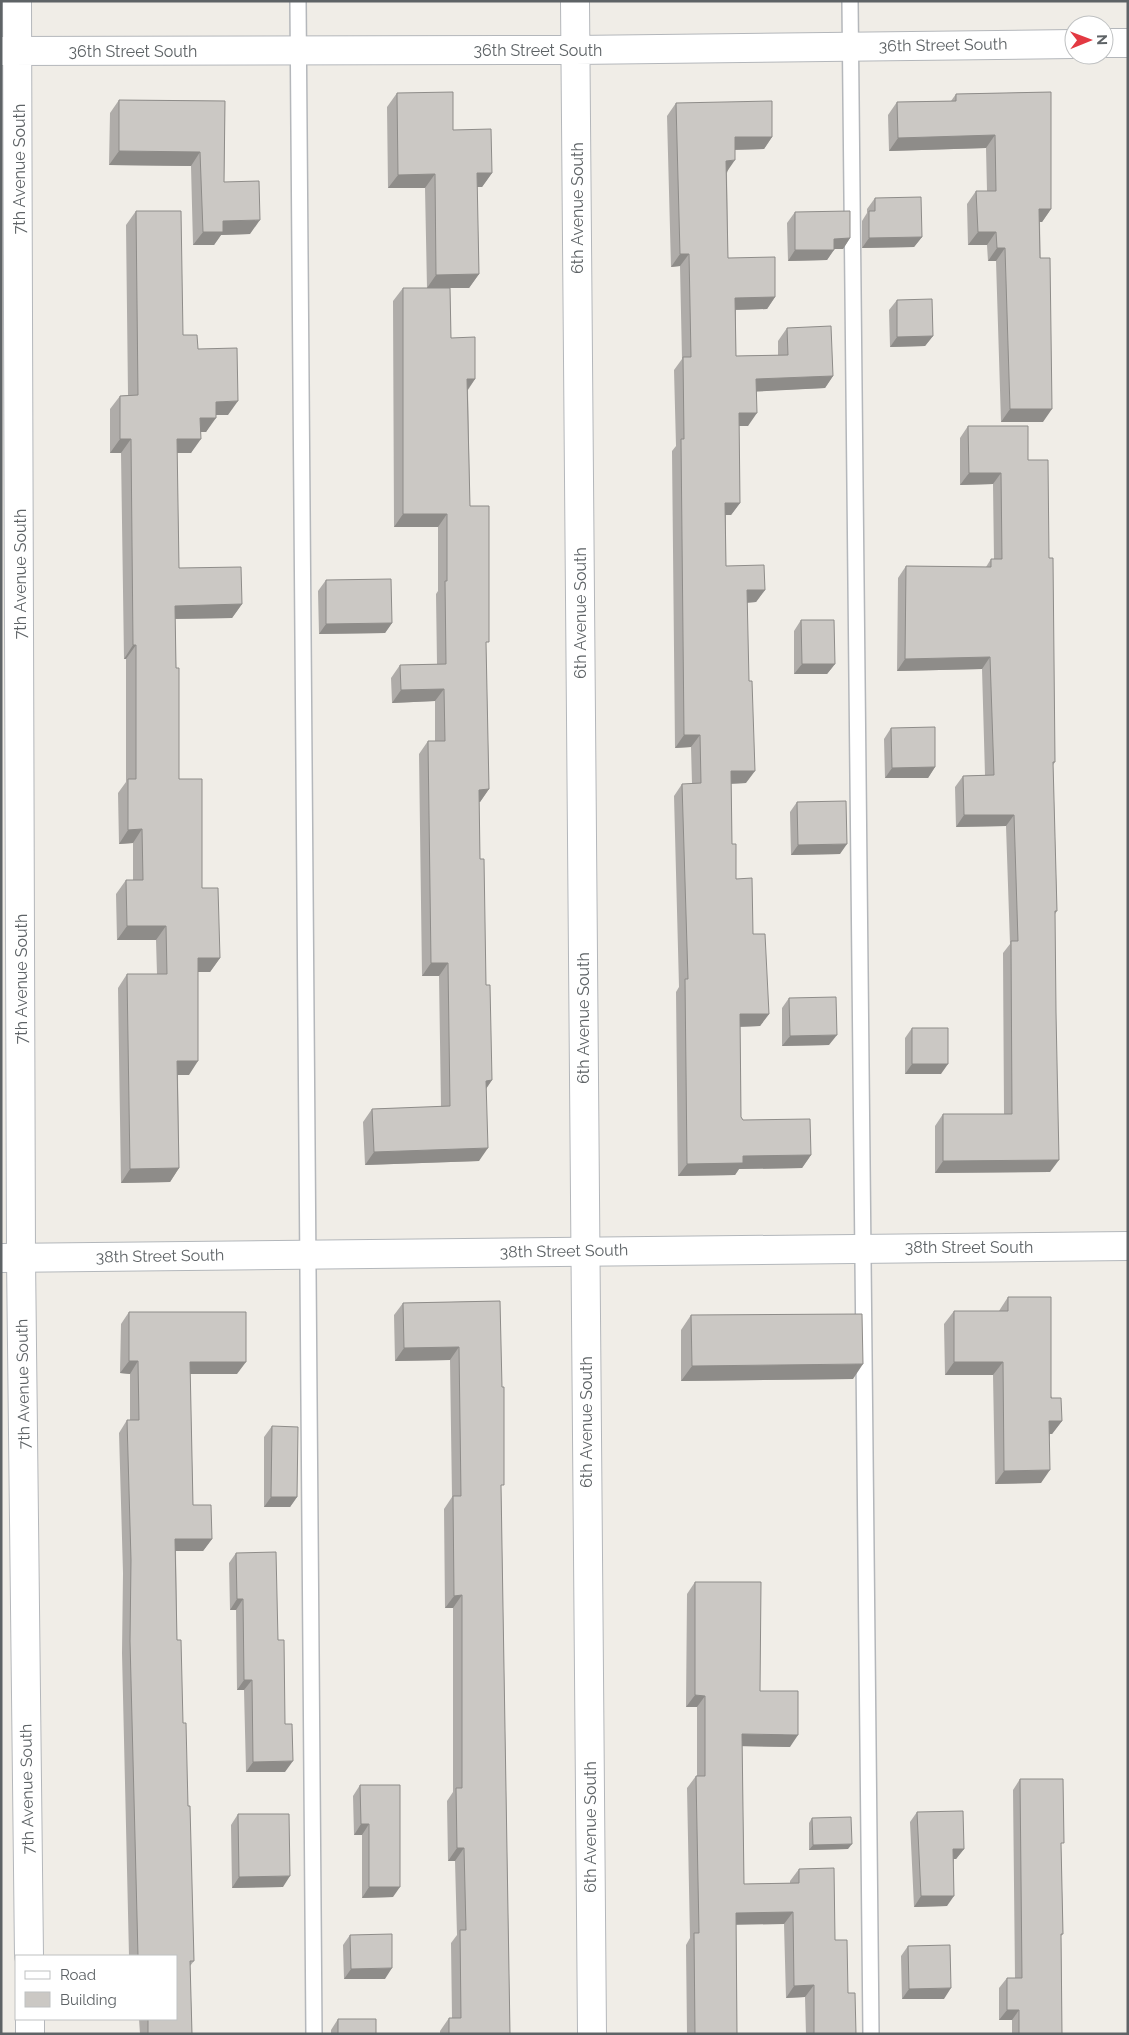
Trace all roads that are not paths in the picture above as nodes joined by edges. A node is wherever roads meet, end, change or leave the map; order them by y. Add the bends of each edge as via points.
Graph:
1 (17, 1) edge
2 (298, 1) edge
3 (575, 1) edge
4 (850, 1) edge
5 (1114, 43) edge
6 (1128, 43) edge
7 (1064, 44) edge
8 (850, 47) junction
9 (575, 50) junction
10 (10, 51) edge
11 (298, 51) junction
12 (1128, 1246) edge
13 (862, 1248) junction
14 (585, 1251) junction
15 (308, 1254) junction
16 (11, 1258) edge
17 (29, 1955) edge
18 (30, 2020) edge
19 (30, 2034) edge
20 (314, 2034) edge
21 (592, 2034) edge
22 (871, 2034) edge

1 - 10 street, 7th Avenue South
2 - 11 lane
3 - 9 street, 6th Avenue South
4 - 8 lane
5 - 6 street
7 - 8 street, 36th Street South
8 - 9 street, 36th Street South
8 - 13 lane
9 - 11 street, 36th Street South
9 - 14 street, 6th Avenue South
10 - 11 street, 36th Street South
10 - 16 street, 7th Avenue South
11 - 15 lane
12 - 13 street, 38th Street South
13 - 14 street, 38th Street South
13 - 22 lane
14 - 15 street, 38th Street South
14 - 21 street, 6th Avenue South
15 - 16 street, 38th Street South
15 - 20 lane
16 - 17 street, 7th Avenue South
18 - 19 street

